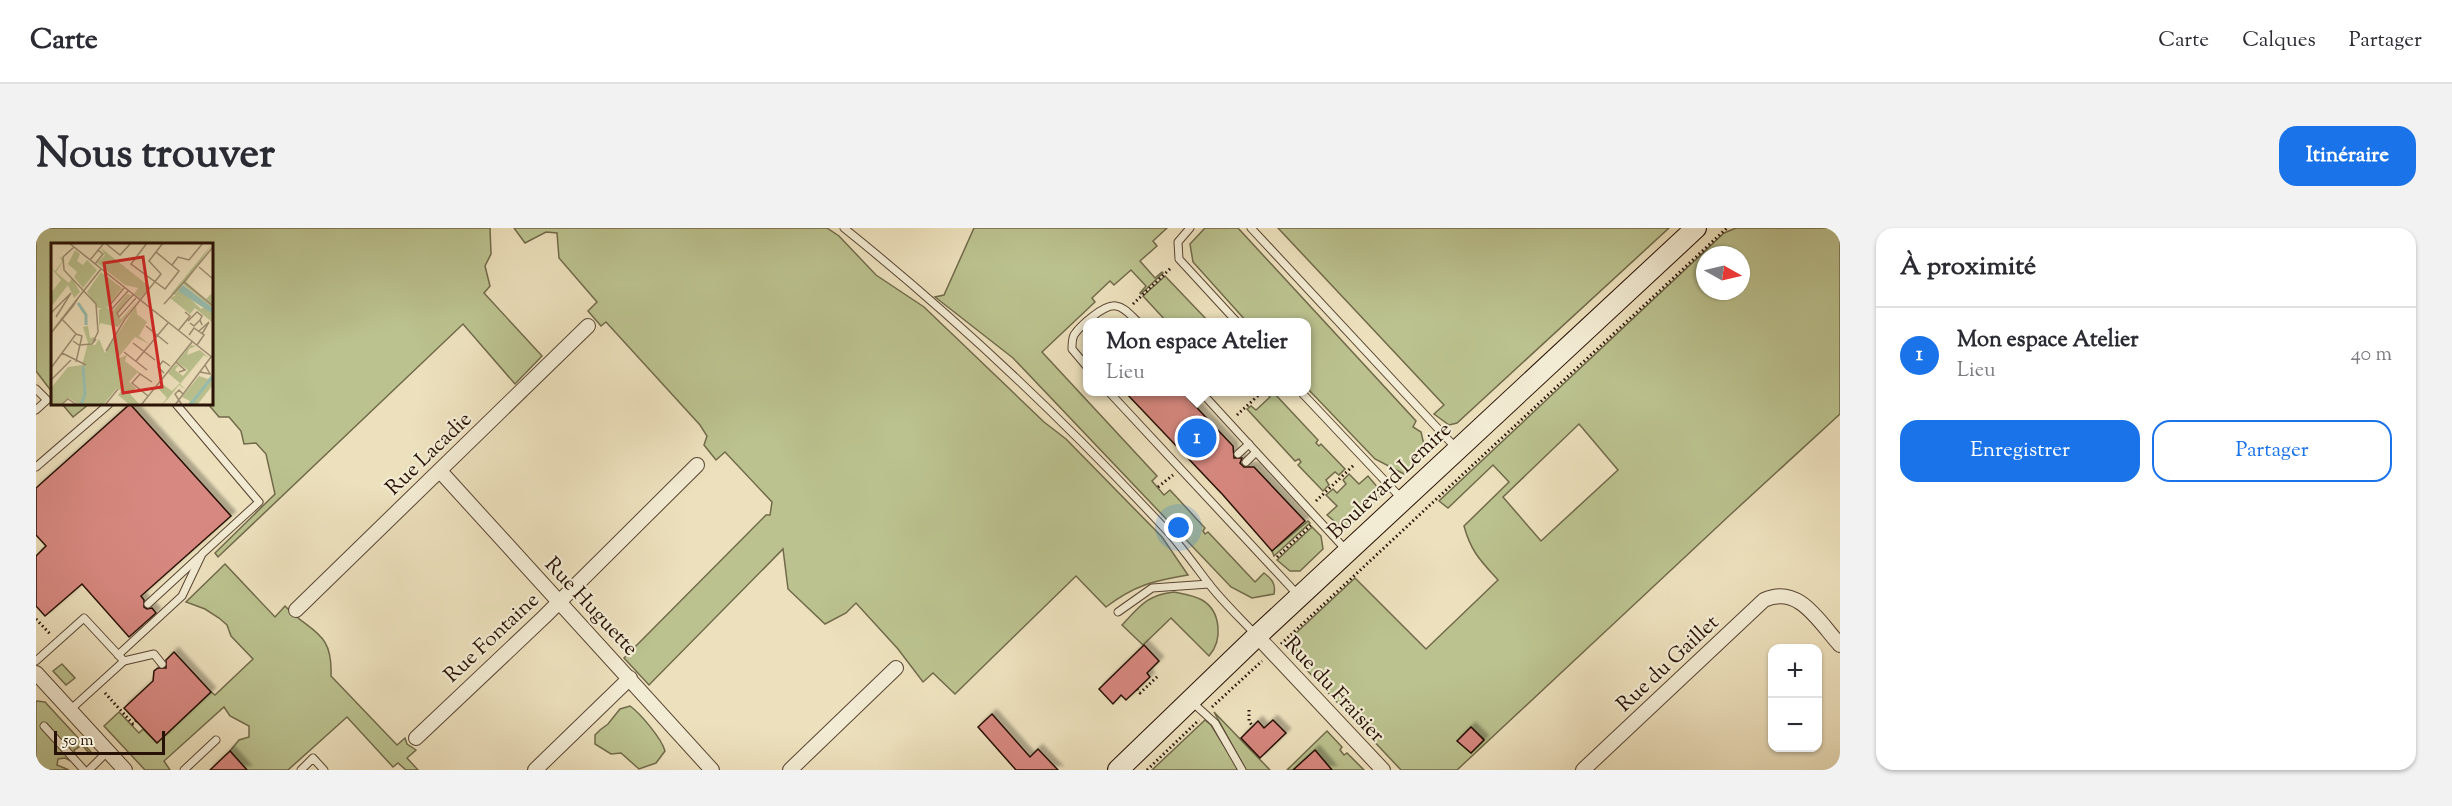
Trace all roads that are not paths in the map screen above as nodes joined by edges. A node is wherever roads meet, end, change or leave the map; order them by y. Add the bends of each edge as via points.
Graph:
1 (844, 228) edge
2 (1190, 228) edge
3 (1251, 228) edge
4 (1696, 228) edge
5 (1092, 318) edge
6 (1134, 318) edge
7 (1233, 318) edge
8 (588, 326) dead end
9 (1083, 326) edge
10 (1083, 362) edge
11 (36, 389) edge
12 (1113, 396) edge
13 (1205, 396) edge
14 (1305, 396) edge
15 (108, 405) edge
16 (177, 405) edge
17 (36, 410) edge
18 (1249, 444) junction
19 (1458, 450) junction
20 (1256, 452) junction
21 (1238, 454) dead end
22 (1246, 462) dead end
23 (697, 465) dead end
24 (36, 467) edge
25 (440, 471) junction
26 (1403, 500) junction
27 (1348, 552) junction
28 (202, 554) junction
29 (1209, 584) junction
30 (1299, 597) junction
31 (559, 602) junction
32 (148, 604) dead end
33 (296, 610) dead end
34 (1118, 612) dead end
35 (1257, 636) junction
36 (1840, 645) edge
37 (121, 658) junction
38 (36, 661) edge
39 (162, 664) dead end
40 (896, 668) dead end
41 (630, 678) junction
42 (38, 680) edge
43 (1191, 700) junction
44 (70, 710) junction
45 (44, 726) dead end
46 (416, 738) dead end
47 (216, 740) dead end
48 (108, 752) junction
49 (86, 770) edge
50 (125, 770) edge
51 (184, 770) edge
52 (301, 770) edge
53 (324, 770) edge
54 (535, 770) edge
55 (712, 770) edge
56 (790, 770) edge
57 (1118, 770) edge
58 (1242, 770) edge
59 (1383, 770) edge
60 (1583, 770) edge

1 - 29 lane via 928,298 1036,398 1170,534
2 - 7 lane via 1178,242 1179,259
3 - 19 lane
4 - 19 main road, Boulevard Lemire
5 - 6 lane via 1111,306 1125,309
8 - 25 street, Rue Lacadie
9 - 10 lane via 1072,341 1072,349
11 - 17 lane via 47,400
12 - 30 lane
13 - 18 lane
14 - 26 lane
15 - 24 lane
16 - 28 lane via 259,502
18 - 20 lane
18 - 21 lane
19 - 26 main road, Boulevard Lemire
20 - 22 lane
20 - 27 lane
23 - 31 street, Rue Fontaine
25 - 31 street, Rue Huguette
25 - 33 street, Rue Lacadie
26 - 27 main road, Boulevard Lemire
27 - 30 main road, Boulevard Lemire
28 - 32 lane
28 - 37 lane via 182,596
29 - 34 lane via 1152,588
29 - 35 lane
30 - 35 main road, Boulevard Lemire
31 - 41 street, Rue Huguette
31 - 46 street, Rue Fontaine
35 - 43 main road, Boulevard Lemire
35 - 59 street, Rue du Fraisier
36 - 60 street, Rue du Gaillet via 1800,601 1783,595 1764,600
37 - 38 lane via 84,618
37 - 39 lane via 154,654
37 - 44 lane
40 - 56 street
41 - 54 street
41 - 55 street, Rue Huguette
42 - 44 street
43 - 57 main road, Boulevard Lemire
43 - 58 lane via 1215,723
44 - 48 street
45 - 49 lane
47 - 51 lane
48 - 49 lane
48 - 50 street
52 - 53 lane via 313,758

